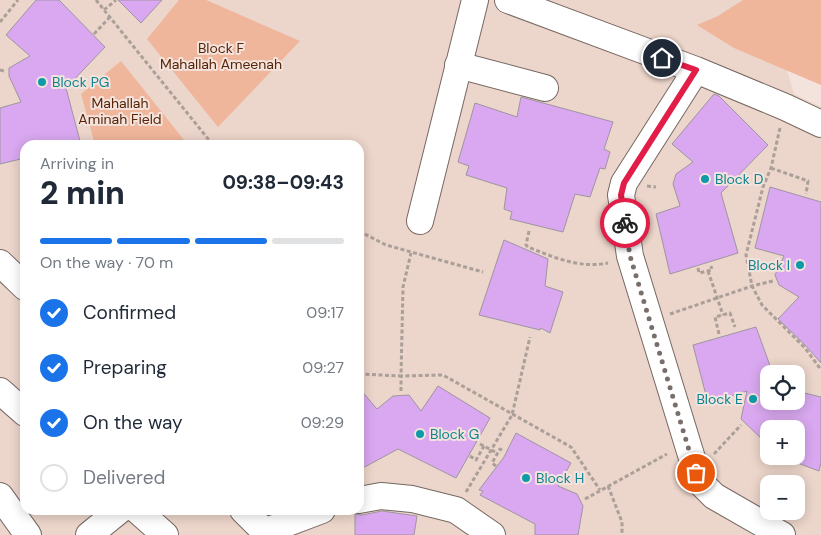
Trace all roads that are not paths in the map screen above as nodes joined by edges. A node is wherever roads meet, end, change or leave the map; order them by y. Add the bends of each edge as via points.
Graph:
1 (475, 0) edge
2 (508, 0) edge
3 (458, 65) junction
4 (696, 70) junction
5 (546, 88) dead end
6 (821, 124) edge
7 (420, 221) dead end
8 (0, 263) edge
9 (20, 283) edge
10 (0, 391) edge
11 (20, 409) edge
12 (0, 496) edge
13 (364, 499) edge
14 (114, 515) edge
15 (143, 515) edge
16 (248, 515) edge
17 (310, 515) edge
18 (266, 533) edge
19 (28, 535) edge
20 (89, 535) edge
21 (165, 535) edge
22 (492, 535) edge
23 (782, 535) edge

1 - 3 lane
2 - 4 lane
3 - 5 lane
3 - 7 lane
4 - 6 lane
4 - 23 lane via 624,183 621,195 630,256 699,481 714,496
8 - 9 lane
10 - 11 lane
12 - 19 lane
13 - 22 lane via 381,496 412,499 456,510
14 - 20 lane
15 - 21 lane
16 - 18 lane
17 - 18 lane

